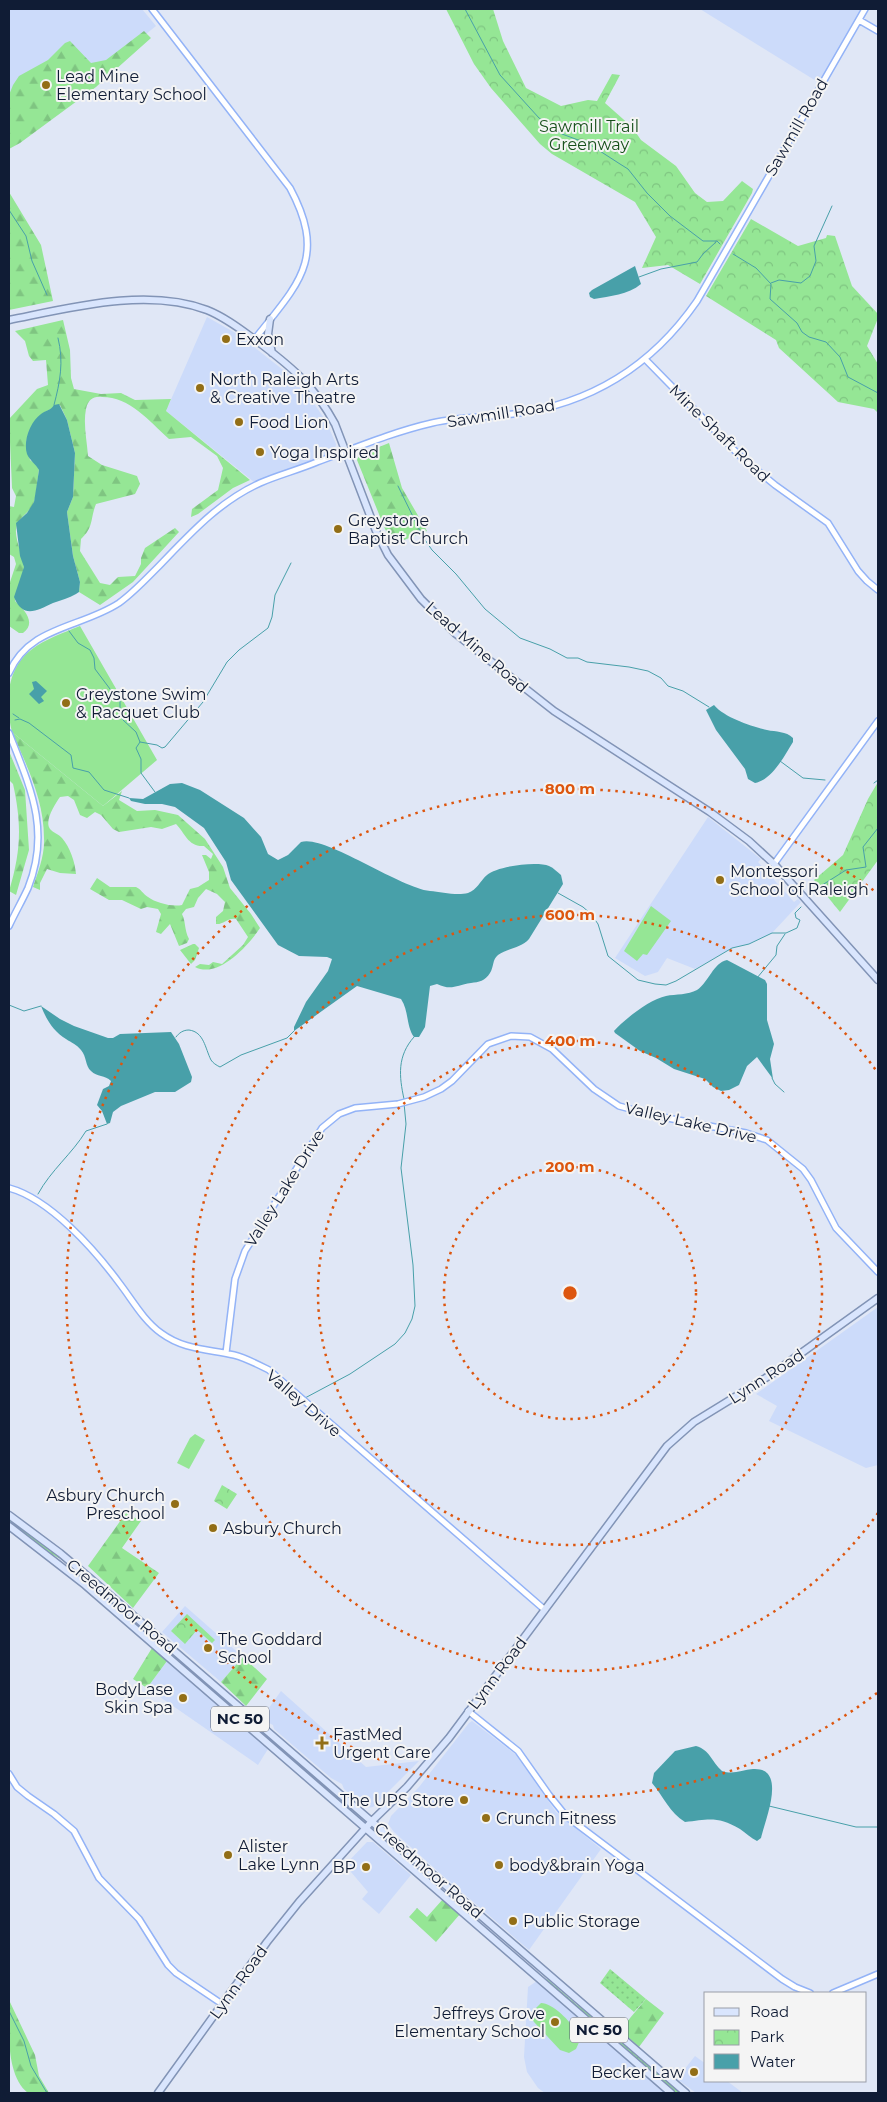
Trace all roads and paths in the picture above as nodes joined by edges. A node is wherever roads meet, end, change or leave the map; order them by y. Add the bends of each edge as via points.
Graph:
1 (152, 9) edge
2 (865, 9) edge
3 (859, 20) junction
4 (878, 31) edge
5 (9, 320) edge
6 (270, 320) junction
7 (254, 340) junction
8 (272, 353) junction
9 (645, 359) junction
10 (346, 451) junction
11 (878, 590) edge
12 (9, 672) edge
13 (878, 721) edge
14 (9, 733) edge
15 (774, 864) junction
16 (9, 926) edge
17 (878, 980) edge
18 (9, 1188) edge
19 (878, 1272) edge
20 (878, 1298) edge
21 (226, 1353) junction
22 (9, 1515) edge
23 (9, 1526) edge
24 (545, 1610) junction
25 (468, 1712) junction
26 (9, 1774) edge
27 (372, 1821) junction
28 (366, 1828) junction
29 (878, 1974) edge
30 (807, 1992) edge
31 (835, 1992) edge
32 (222, 2004) junction
33 (158, 2093) edge
34 (671, 2093) edge
35 (686, 2093) edge

1 - 6 street via 258,144 299,205 309,238 308,253 299,279
2 - 3 street, Sawmill Road
3 - 4 street
3 - 9 street, Sawmill Road via 697,301 671,335
5 - 7 main road, Lead Mine Road via 141,299 176,301 215,314
6 - 7 street
6 - 8 main road via 268,334
7 - 8 main road, Lead Mine Road
8 - 10 main road, Lead Mine Road via 304,379 318,397 335,424
9 - 10 street, Sawmill Road via 604,386 561,404 514,414 420,426
9 - 11 street, Mine Shaft Road via 741,458 828,523 858,571
10 - 12 street, Sawmill Road via 260,483 226,502 199,524 135,590 112,607 41,636 20,654
10 - 15 main road, Lead Mine Road via 388,555 421,599 456,634 554,711 733,828
13 - 15 street
14 - 16 street via 31,789 39,829 32,874
15 - 17 main road, Lead Mine Road
18 - 21 street, Valley Drive via 46,1206 106,1265 150,1324 162,1334 187,1347
19 - 21 street, Valley Lake Drive via 836,1228 808,1174 767,1140 619,1106 594,1089 552,1049 530,1037 511,1036 488,1044 441,1089 409,1102 355,1108 339,1114 322,1128 244,1251 235,1279
20 - 24 main road, Lynn Road via 784,1366 682,1432 661,1454
21 - 24 street, Valley Drive via 268,1370
22 - 27 main road, Creedmoor Road / NC 50 via 91,1579
23 - 28 main road, Creedmoor Road / NC 50 via 78,1579
24 - 25 main road, Lynn Road
25 - 27 main road, Lynn Road via 419,1774
25 - 30 street via 518,1751 566,1816 780,1978
26 - 32 street via 17,1787 74,1832 99,1878 139,1919 168,1965
27 - 28 main road, Lynn Road
27 - 35 main road, Creedmoor Road / NC 50
28 - 32 main road, Lynn Road via 266,1942
28 - 34 main road, Creedmoor Road / NC 50
29 - 31 street
32 - 33 main road, Lynn Road

